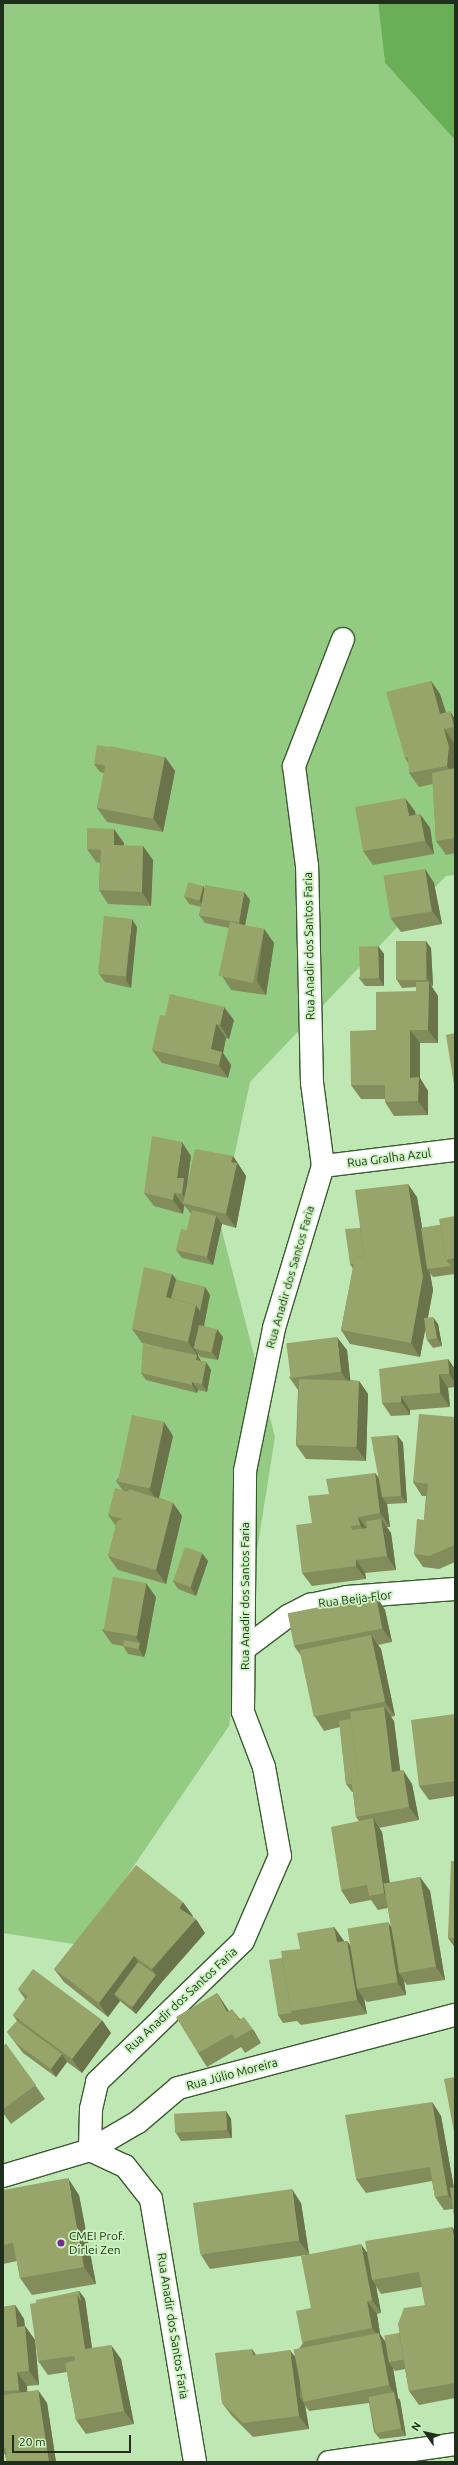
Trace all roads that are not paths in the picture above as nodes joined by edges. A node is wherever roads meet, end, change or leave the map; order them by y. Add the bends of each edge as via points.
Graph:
1 (343, 639) dead end
2 (455, 1150) edge
3 (323, 1166) junction
4 (455, 1589) edge
5 (244, 1649) junction
6 (455, 2015) edge
7 (90, 2150) junction
8 (3, 2176) edge
9 (455, 2444) edge
10 (195, 2462) edge
11 (329, 2462) edge

1 - 3 street, Rua Anadir dos Santos Faria via 294,766 307,866 312,1083
2 - 3 street, Rua Gralha Azul
3 - 5 street, Rua Anadir dos Santos Faria via 274,1328 245,1471
4 - 5 street, Rua Beija-Flor via 347,1597 310,1604 288,1616
5 - 7 street, Rua Anadir dos Santos Faria via 243,1712 264,1767 280,1856 244,1941 97,2082 91,2109
6 - 7 street, Rua Júlio Moreira via 178,2088 138,2122
7 - 8 street, Rua Júlio Moreira
7 - 10 street, Rua Anadir dos Santos Faria via 125,2166 151,2199
9 - 11 street

